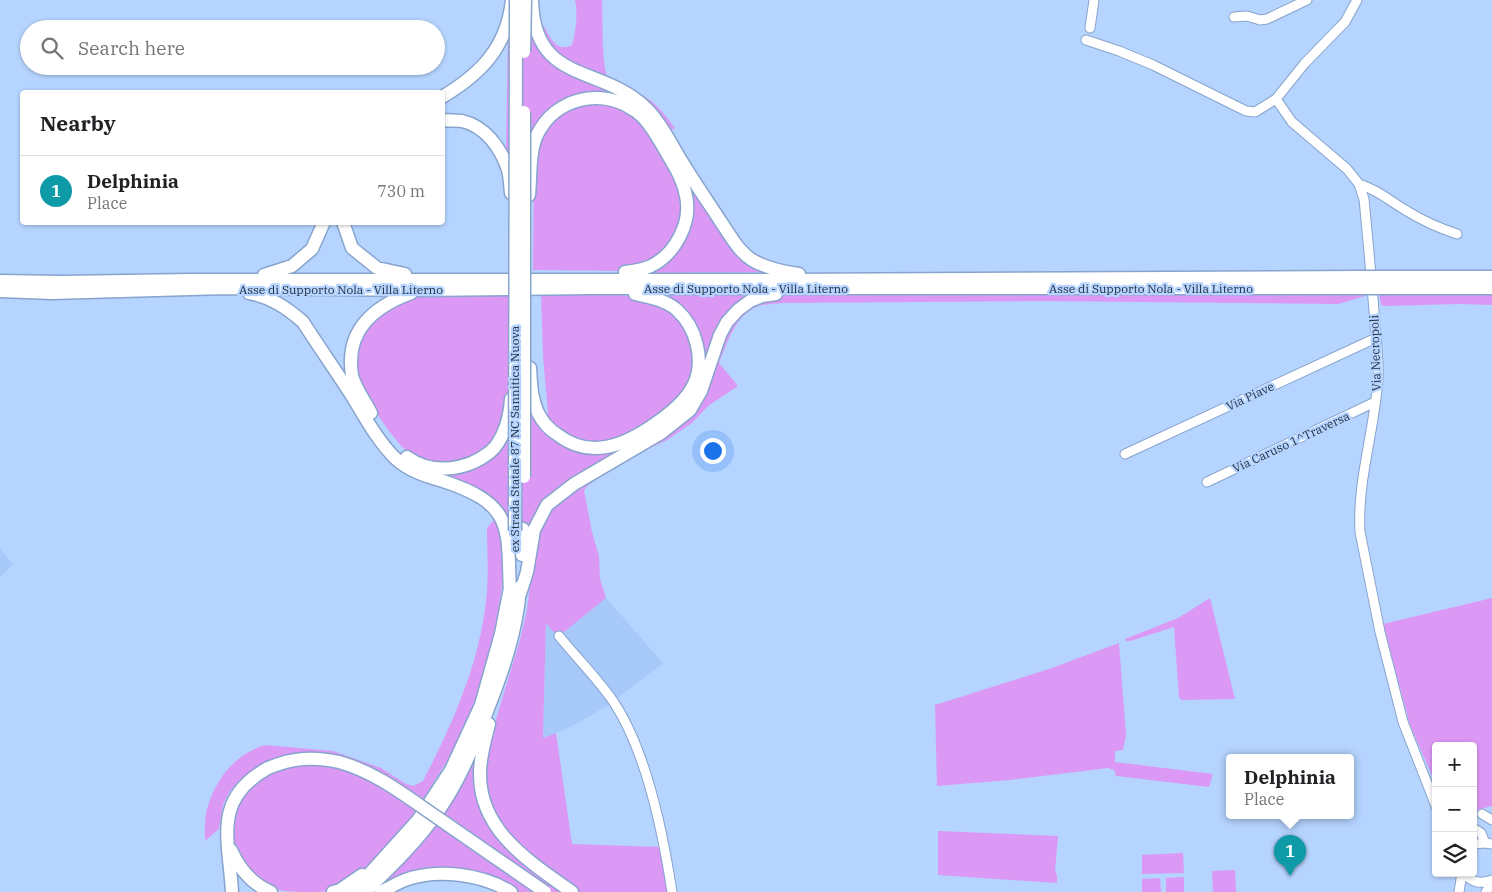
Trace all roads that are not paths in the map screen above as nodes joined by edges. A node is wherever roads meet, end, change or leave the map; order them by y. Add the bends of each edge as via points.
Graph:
1 (512, 0) edge
2 (516, 0) edge
3 (525, 0) edge
4 (532, 0) edge
5 (1094, 0) edge
6 (1307, 0) edge
7 (1357, 0) edge
8 (1234, 17) dead end
9 (1090, 28) dead end
10 (1086, 40) dead end
11 (445, 95) edge
12 (1276, 98) junction
13 (445, 120) edge
14 (662, 136) junction
15 (1358, 184) junction
16 (520, 218) junction
17 (323, 225) edge
18 (344, 225) edge
19 (1458, 234) dead end
20 (1492, 277) edge
21 (577, 278) junction
22 (447, 279) junction
23 (866, 279) junction
24 (190, 280) junction
25 (0, 281) edge
26 (1363, 283) junction
27 (1385, 283) junction
28 (225, 288) junction
29 (590, 288) junction
30 (809, 288) junction
31 (1492, 288) edge
32 (418, 290) junction
33 (0, 291) edge
34 (1376, 338) junction
35 (525, 344) junction
36 (515, 375) junction
37 (1375, 402) junction
38 (367, 414) junction
39 (657, 429) junction
40 (1125, 454) dead end
41 (1207, 482) dead end
42 (519, 529) junction
43 (515, 594) junction
44 (559, 636) dead end
45 (501, 676) junction
46 (1432, 792) edge
47 (1482, 814) dead end
48 (1492, 820) edge
49 (1477, 830) edge
50 (227, 838) junction
51 (1477, 844) edge
52 (1490, 844) edge
53 (377, 866) junction
54 (1463, 877) edge
55 (1468, 877) edge
56 (1492, 881) edge
57 (1461, 890) edge
58 (232, 892) edge
59 (271, 892) edge
60 (333, 892) edge
61 (353, 892) edge
62 (365, 892) edge
63 (381, 892) edge
64 (511, 892) edge
65 (545, 892) edge
66 (572, 892) edge
67 (672, 892) edge
68 (1486, 892) edge

1 - 11 highway via 507,24 495,52 481,69
2 - 16 highway, ex Strada Statale 87 NC Sannitica Nuova, bridge
3 - 16 highway, ex Strada Statale 87 NC Sannitica Nuova, bridge
4 - 14 highway via 536,30 549,54 569,69 610,84 635,98 653,115
5 - 9 street
6 - 8 street via 1267,19
7 - 12 street via 1345,22
10 - 12 street via 1153,65 1246,111 1255,112
12 - 15 street, Via Necropoli via 1292,122 1347,170
13 - 16 highway, bridge via 462,121 478,128 500,151 508,169
14 - 16 highway, bridge via 634,109 615,100 590,98 558,109 536,136 529,194
14 - 21 highway via 687,197 685,222 677,241 662,259 640,270
14 - 23 highway via 736,245 752,259 770,269
15 - 19 street via 1375,189 1431,225
15 - 34 street, Via Necropoli via 1364,199
16 - 35 highway, ex Strada Statale 87 NC Sannitica Nuova, bridge
16 - 36 highway, ex Strada Statale 87 NC Sannitica Nuova, bridge
17 - 24 highway via 312,248 292,266 266,275
18 - 22 highway via 352,248 378,268
20 - 27 highway, Asse di Supporto Nola - Villa Literno
21 - 22 highway, Asse di Supporto Nola - Villa Literno
21 - 23 highway, Asse di Supporto Nola - Villa Literno
22 - 24 highway, Asse di Supporto Nola - Villa Literno
23 - 26 highway, Asse di Supporto Nola - Villa Literno
24 - 25 highway, Asse di Supporto Nola - Villa Literno
26 - 27 highway, Asse di Supporto Nola - Villa Literno, bridge
26 - 30 highway, Asse di Supporto Nola - Villa Literno
27 - 31 highway, Asse di Supporto Nola - Villa Literno
28 - 32 highway, Asse di Supporto Nola - Villa Literno
28 - 33 highway, Asse di Supporto Nola - Villa Literno via 52,293
28 - 38 highway via 262,296 287,308 303,322
29 - 30 highway, Asse di Supporto Nola - Villa Literno
29 - 32 highway, Asse di Supporto Nola - Villa Literno
29 - 39 highway via 653,298 677,310 694,335 698,356 695,383
30 - 39 highway via 762,296 738,310 720,335 700,392 690,410
32 - 38 highway via 393,300 360,327 352,350 352,377
34 - 37 street, Via Necropoli via 1378,374
34 - 40 street, Via Piave
35 - 39 highway, bridge via 530,386 538,413 552,432 567,443 590,449 619,445
35 - 42 highway, ex Strada Statale 87 NC Sannitica Nuova, bridge
36 - 38 highway, bridge via 509,415 499,439 491,451 472,463 458,467 436,468 415,463
36 - 42 highway, ex Strada Statale 87 NC Sannitica Nuova, bridge
37 - 41 street, Via Caruso 1^Traversa
37 - 46 street, Via Necropoli via 1364,466 1360,532 1380,632 1403,722
38 - 42 highway via 376,436 408,469 480,496
39 - 42 highway via 574,484
42 - 43 highway, ex Strada Statale 87 NC Sannitica Nuova
42 - 43 highway via 527,572
43 - 45 highway, ex Strada Statale 87 NC Sannitica Nuova via 514,632
43 - 53 highway, ex Strada Statale 87 NC Sannitica Nuova via 481,705 451,770 418,820
44 - 67 street via 612,700 626,724 655,808
45 - 62 highway, ex Strada Statale 87 NC Sannitica Nuova via 466,765 441,808 399,860
45 - 66 highway via 481,758 481,787 488,814 504,838
47 - 48 street
49 - 52 street
50 - 58 highway
50 - 59 highway via 236,861 248,876
50 - 65 highway, bridge via 230,808 247,782 268,768 298,758 338,762 391,786
51 - 52 street
53 - 60 highway
53 - 61 highway, ex Strada Statale 87 NC Sannitica Nuova
54 - 57 street
55 - 56 street via 1478,883
56 - 68 street
63 - 64 highway via 406,879 452,873 471,876

